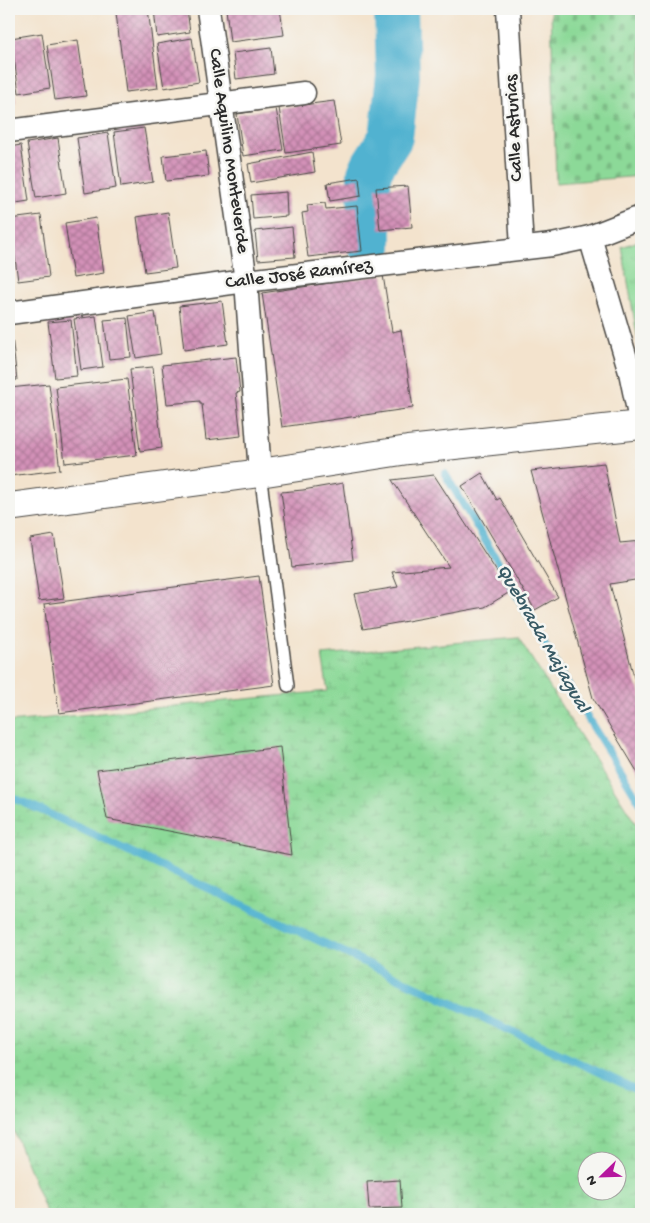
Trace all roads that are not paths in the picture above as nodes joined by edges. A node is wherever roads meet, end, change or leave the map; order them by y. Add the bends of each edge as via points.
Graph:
1 (208, 9) edge
2 (508, 9) edge
3 (304, 92) dead end
4 (222, 103) junction
5 (9, 131) edge
6 (641, 217) edge
7 (590, 237) junction
8 (522, 248) junction
9 (246, 281) junction
10 (9, 313) edge
11 (641, 425) edge
12 (260, 473) junction
13 (9, 507) edge
14 (288, 686) dead end

1 - 4 street, Calle Aquilino Monteverde
2 - 8 street, Calle Asturias
3 - 4 street
4 - 5 street
4 - 9 street, Calle Aquilino Monteverde
6 - 7 street, Calle José Ramírez
7 - 8 street, Calle José Ramírez
7 - 11 street via 630,372
8 - 9 street, Calle José Ramírez
9 - 10 street, Calle José Ramírez
9 - 12 street, Calle Aquilino Monteverde
11 - 12 main road via 408,450
12 - 13 main road
12 - 14 lane

